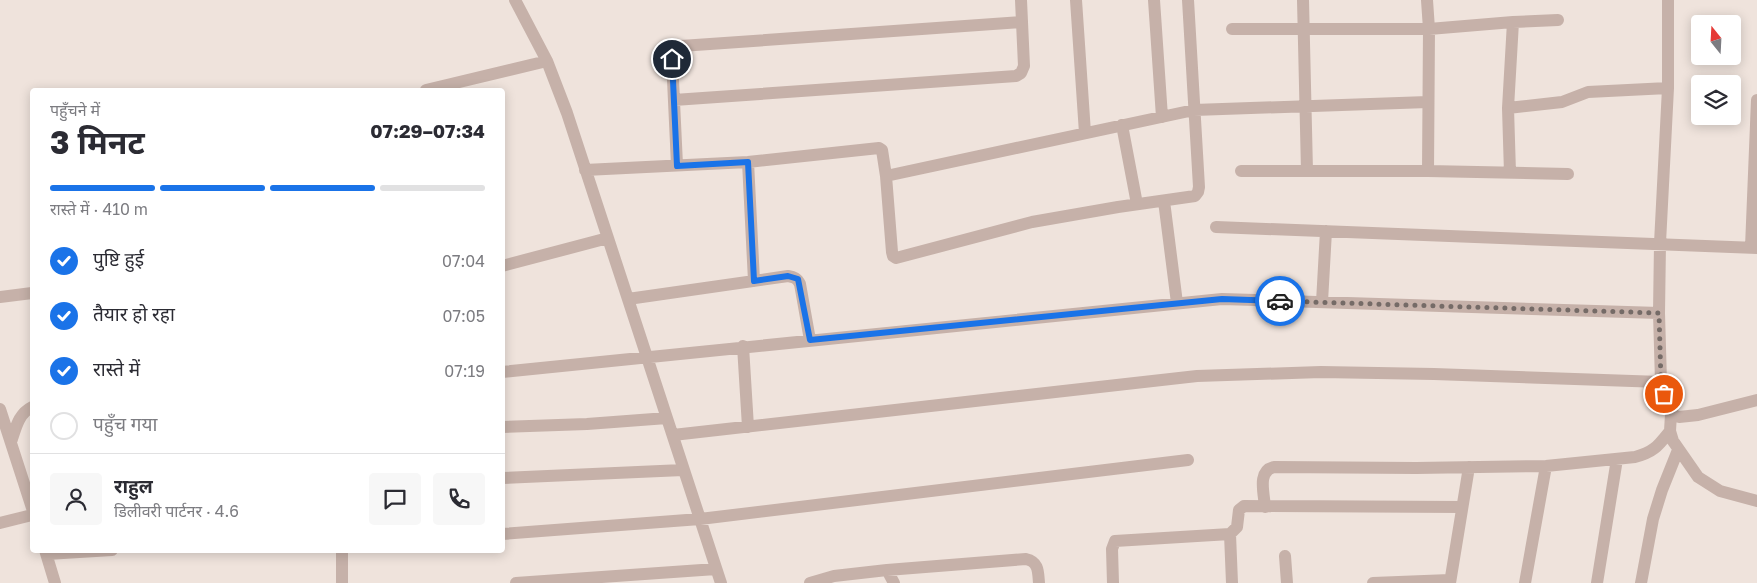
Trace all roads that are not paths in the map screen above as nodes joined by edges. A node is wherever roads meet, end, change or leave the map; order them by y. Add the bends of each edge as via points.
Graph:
1 (515, 0) edge
2 (1021, 0) edge
3 (1076, 0) edge
4 (1154, 0) edge
5 (1188, 0) edge
6 (1303, 0) edge
7 (1427, 0) edge
8 (1668, 0) edge
9 (1558, 20) dead end
10 (1022, 22) junction
11 (1513, 22) junction
12 (1304, 29) junction
13 (1430, 29) junction
14 (1232, 30) dead end
15 (547, 61) junction
16 (434, 88) edge
17 (1668, 88) junction
18 (674, 100) junction
19 (1757, 100) edge
20 (1428, 102) junction
21 (1305, 106) junction
22 (1508, 108) junction
23 (1194, 110) junction
24 (1162, 117) junction
25 (1122, 126) junction
26 (1085, 133) junction
27 (748, 162) junction
28 (677, 166) junction
29 (585, 170) junction
30 (1241, 171) dead end
31 (1307, 171) junction
32 (1428, 171) junction
33 (1510, 173) junction
34 (1568, 174) dead end
35 (886, 176) junction
36 (1164, 201) junction
37 (1137, 204) junction
38 (1216, 227) dead end
39 (1326, 231) junction
40 (608, 238) junction
41 (1660, 243) junction
42 (1754, 247) edge
43 (505, 265) edge
44 (754, 281) junction
45 (30, 293) edge
46 (0, 297) edge
47 (628, 299) junction
48 (1322, 302) junction
49 (1176, 303) junction
50 (1659, 313) junction
51 (810, 340) junction
52 (743, 346) junction
53 (646, 356) junction
54 (505, 372) edge
55 (1661, 382) junction
56 (1757, 400) edge
57 (30, 407) edge
58 (0, 409) edge
59 (1671, 414) junction
60 (667, 418) junction
61 (505, 427) edge
62 (748, 427) junction
63 (1670, 431) junction
64 (673, 435) junction
65 (11, 442) junction
66 (1678, 450) junction
67 (1617, 459) junction
68 (1188, 460) dead end
69 (1546, 466) junction
70 (1469, 467) junction
71 (684, 470) junction
72 (505, 478) edge
73 (30, 493) edge
74 (1757, 501) edge
75 (1265, 506) junction
76 (1462, 507) junction
77 (30, 516) edge
78 (700, 519) junction
79 (0, 523) edge
80 (505, 534) edge
81 (1230, 534) junction
82 (46, 553) edge
83 (342, 553) edge
84 (1285, 556) dead end
85 (716, 569) junction
86 (887, 570) junction
87 (816, 582) edge
88 (1450, 582) edge
89 (56, 583) edge
90 (342, 583) edge
91 (516, 583) edge
92 (721, 583) edge
93 (894, 583) edge
94 (1039, 583) edge
95 (1113, 583) edge
96 (1232, 583) edge
97 (1287, 583) edge
98 (1372, 583) edge
99 (1525, 583) edge
100 (1597, 583) edge
101 (1641, 583) edge

1 - 15 street
2 - 10 street
3 - 26 street
4 - 24 street
5 - 23 street
6 - 12 street
7 - 13 street
8 - 17 street
9 - 11 street
10 - 18 street via 681,46 673,52
10 - 18 street via 1024,66 1016,76
11 - 13 street
11 - 22 street
12 - 13 street
12 - 14 street
12 - 21 street
13 - 20 street
15 - 16 street
15 - 29 street
17 - 22 street via 1588,92 1562,102
17 - 41 street
18 - 28 street
19 - 42 street
20 - 21 street
20 - 32 street
21 - 23 street
21 - 31 street
22 - 33 street
23 - 24 street
23 - 36 street via 1198,192 1195,196
24 - 25 street
25 - 26 street
25 - 37 street
26 - 35 street
27 - 28 street
27 - 35 street via 879,148
27 - 44 street
28 - 29 street
29 - 40 street
30 - 31 street
31 - 32 street
32 - 33 street
33 - 34 street
35 - 37 street via 892,252 896,258 1032,222
36 - 37 street
36 - 49 street
38 - 39 street
39 - 41 street
39 - 48 street
40 - 43 street
40 - 47 street
41 - 42 street
41 - 50 street
44 - 47 street
44 - 51 street via 788,276 798,279
45 - 46 street
47 - 53 street
48 - 49 street via 1222,299
48 - 50 street
49 - 51 street
50 - 55 street
51 - 52 street
52 - 53 street
52 - 62 street
53 - 54 street
53 - 60 street
55 - 59 street
55 - 62 street via 1321,372 1197,376
56 - 59 street via 1698,414 1679,417
57 - 65 street via 20,418
58 - 65 street
59 - 63 street
60 - 61 street
60 - 64 street
62 - 64 street
63 - 66 street
63 - 67 street via 1649,453
64 - 71 street
65 - 73 street
66 - 74 street via 1698,477 1708,484 1720,491
66 - 101 street via 1653,520
67 - 69 street
67 - 100 street
68 - 78 street
69 - 70 street
69 - 99 street
70 - 75 street via 1268,468 1263,478
70 - 76 street
71 - 72 street
71 - 78 street
75 - 76 street
75 - 81 street via 1241,507 1237,527
76 - 88 street
77 - 79 street
78 - 80 street
78 - 85 street
81 - 95 street via 1115,541 1112,549
81 - 96 street
82 - 89 street
83 - 90 street
84 - 97 street
85 - 91 street
85 - 92 street
86 - 87 street via 834,576
86 - 93 street
86 - 94 street via 1026,559 1036,564
88 - 98 street

